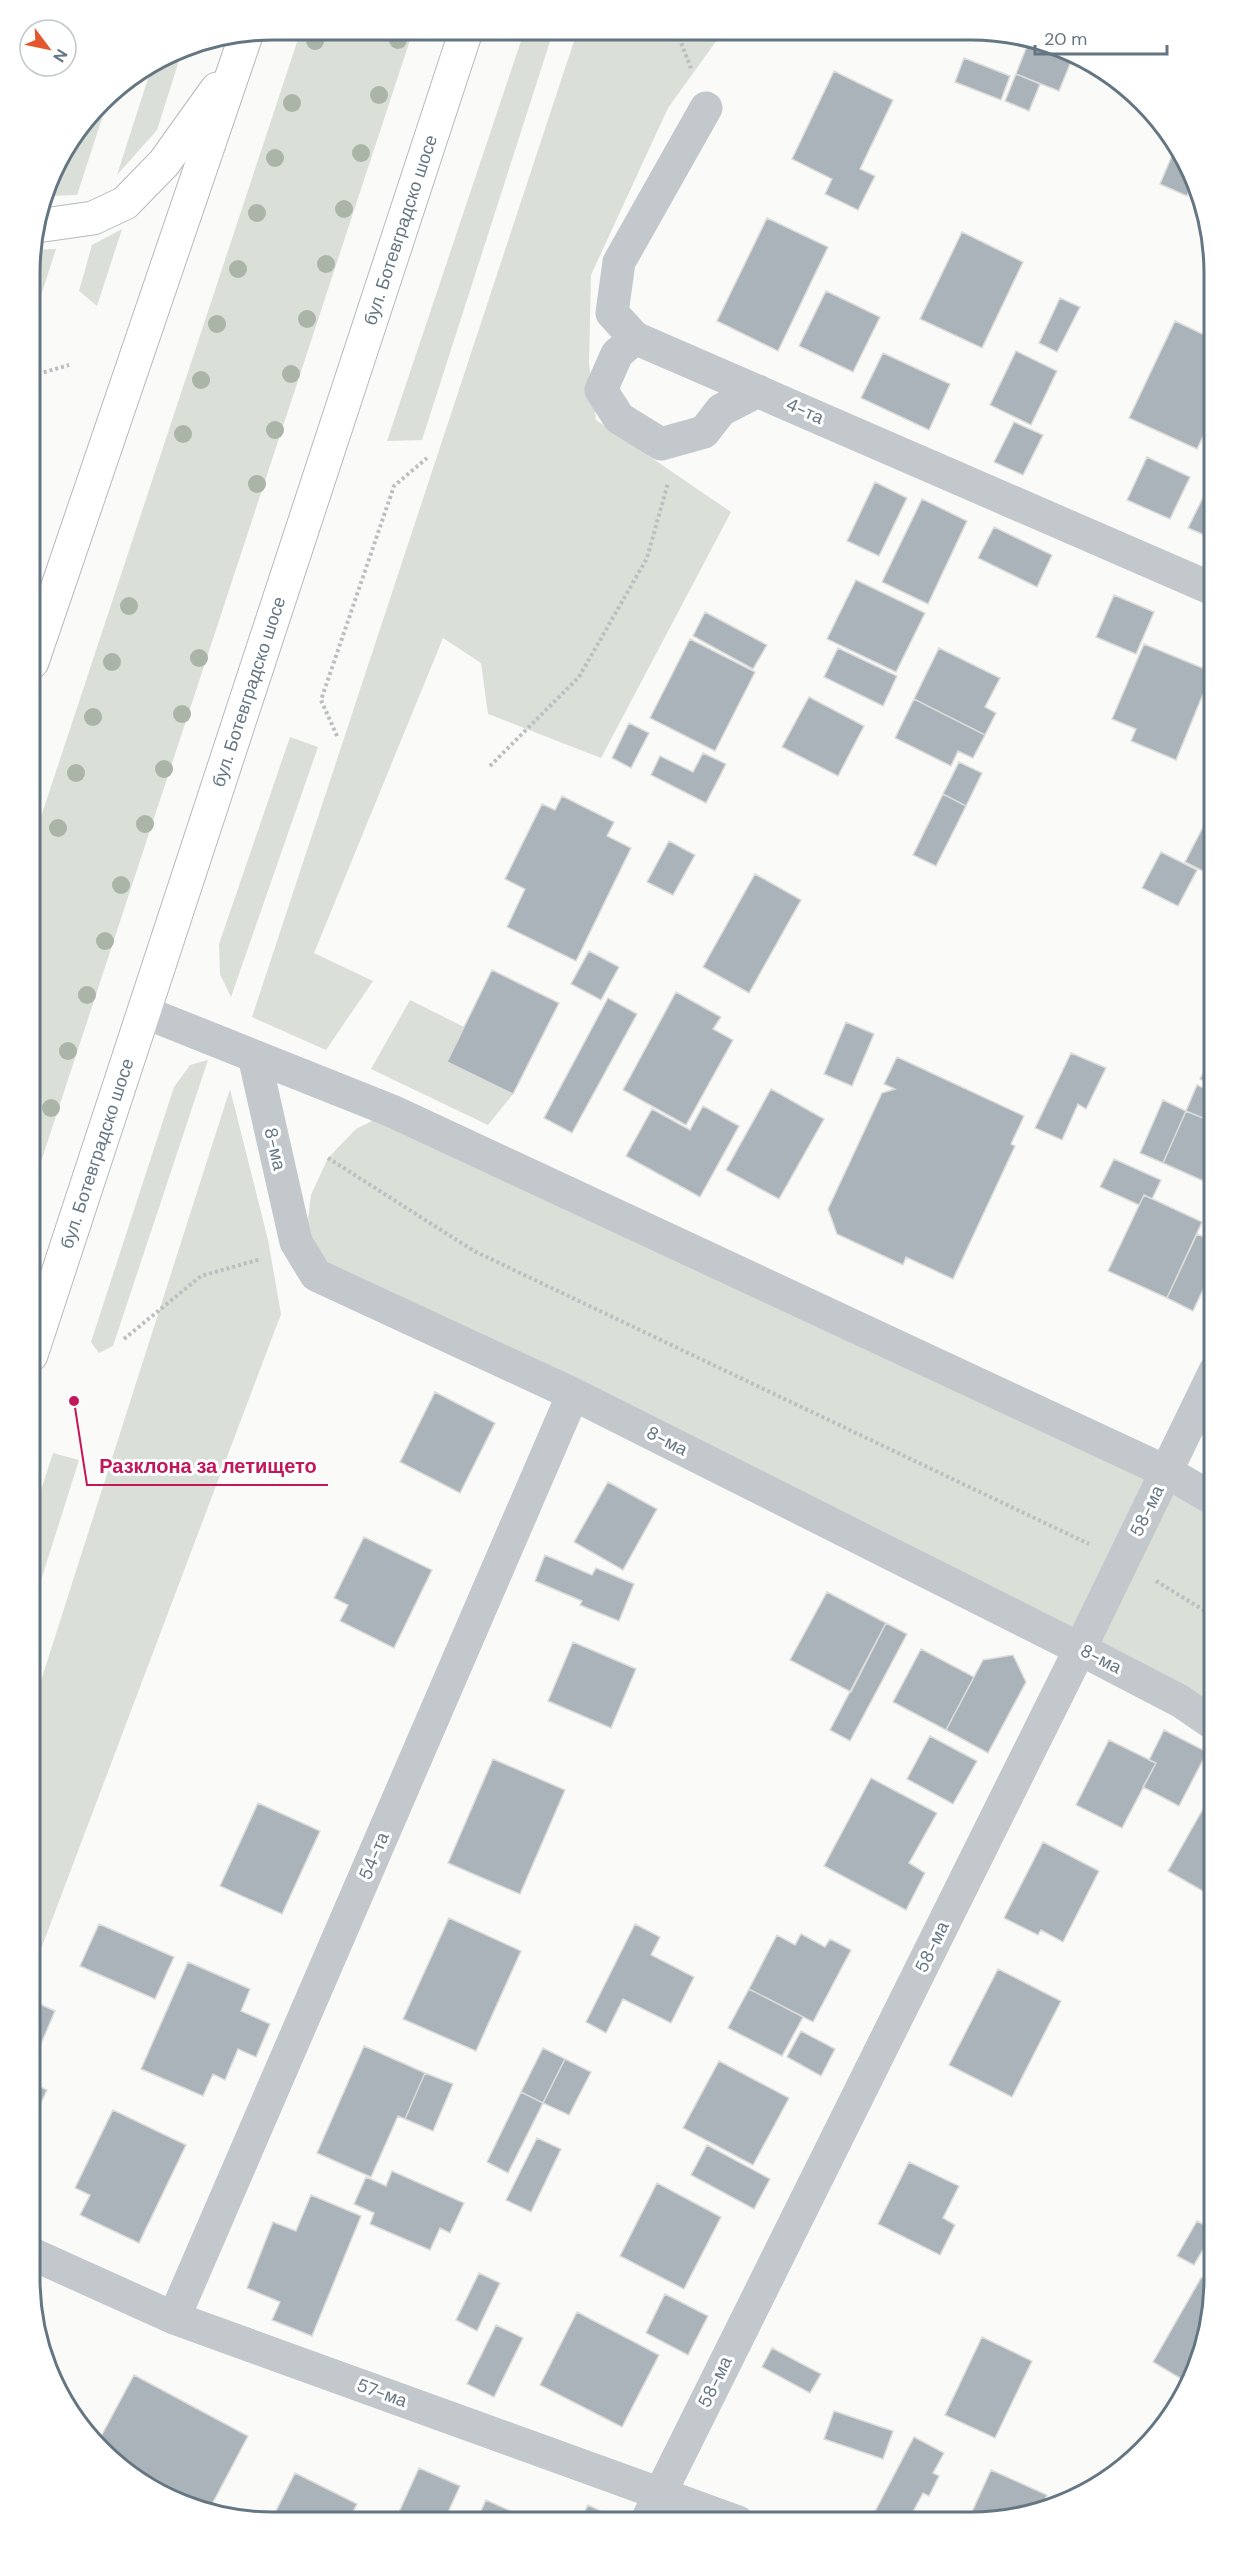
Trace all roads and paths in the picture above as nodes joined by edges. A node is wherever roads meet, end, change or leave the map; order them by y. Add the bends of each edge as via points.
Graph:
1 (465, 40) edge
2 (242, 48) edge
3 (706, 108) dead end
4 (46, 224) edge
5 (635, 338) junction
6 (69, 365) dead end
7 (40, 373) edge
8 (758, 391) junction
9 (704, 432) junction
10 (427, 458) dead end
11 (1204, 585) edge
12 (40, 639) edge
13 (337, 736) dead end
14 (490, 766) dead end
15 (144, 1011) junction
16 (254, 1056) junction
17 (328, 1158) dead end
18 (316, 1275) junction
19 (40, 1327) edge
20 (124, 1339) dead end
21 (573, 1394) junction
22 (1204, 1394) edge
23 (1167, 1472) junction
24 (1204, 1494) edge
25 (1123, 1561) junction
26 (1204, 1610) edge
27 (1080, 1649) junction
28 (1204, 1717) edge
29 (40, 2258) edge
30 (174, 2318) junction
31 (660, 2493) junction
32 (651, 2512) edge
33 (711, 2512) edge

1 - 15 main road, бул. Ботевградско шосе
2 - 4 main road via 164,163 125,202 93,218
2 - 12 main road
3 - 5 street, 4-та via 619,261 612,313
5 - 8 street, 4-та
5 - 9 street via 617,354 601,390 619,418 661,444
6 - 7 path
8 - 9 street via 721,410
8 - 11 street, 4-та
9 - 14 path via 674,463 647,558 579,677
10 - 13 path via 394,486 321,700
15 - 16 street
15 - 19 main road, бул. Ботевградско шосе
16 - 18 street, 8-ма via 296,1242
16 - 23 street via 392,1111
17 - 25 path via 474,1251
18 - 20 path via 268,1257 201,1276
18 - 21 street, 8-ма
21 - 27 street, 8-ма
21 - 30 street, 54-та
22 - 23 street, 58-ма
23 - 24 street
23 - 25 street, 58-ма
25 - 26 path
25 - 27 street, 58-ма
27 - 28 street, 8-ма
27 - 31 street, 58-ма
29 - 30 street, 57-ма
30 - 31 street, 57-ма
31 - 32 street, 58-ма
31 - 33 street, 57-ма

